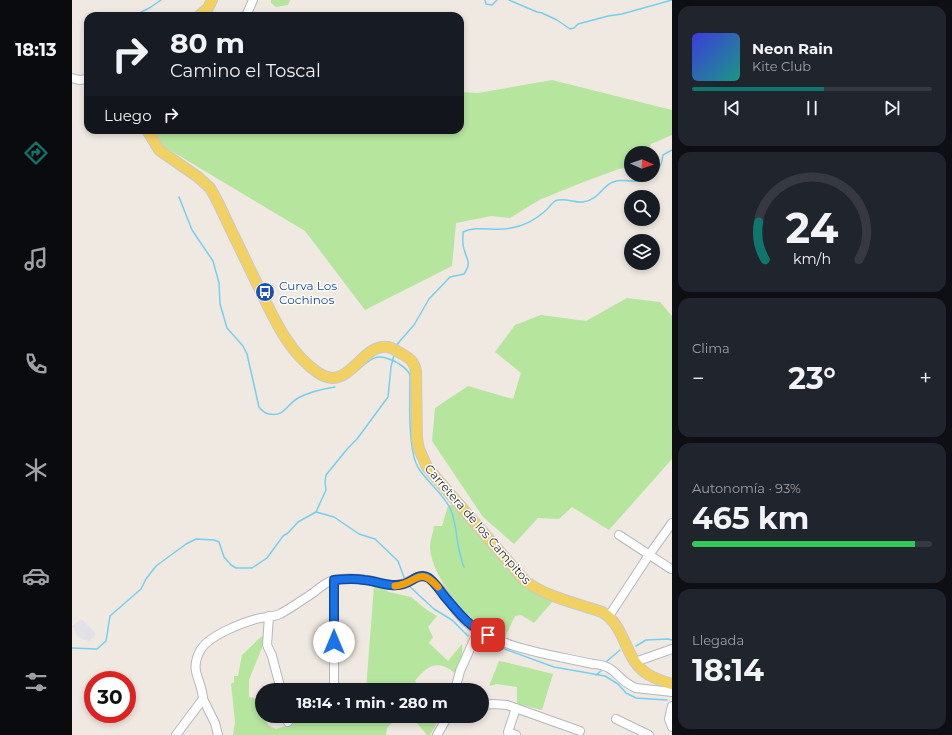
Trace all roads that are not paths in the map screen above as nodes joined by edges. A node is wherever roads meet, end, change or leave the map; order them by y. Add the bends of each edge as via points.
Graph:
1 (212, 0) edge
2 (253, 0) edge
3 (205, 12) edge
4 (248, 12) edge
5 (72, 78) edge
6 (84, 79) edge
7 (149, 134) edge
8 (672, 523) edge
9 (619, 535) dead end
10 (649, 555) junction
11 (670, 569) dead end
12 (334, 580) junction
13 (269, 616) junction
14 (609, 616) junction
15 (478, 631) junction
16 (672, 650) edge
17 (635, 662) junction
18 (279, 683) edge
19 (334, 683) edge
20 (457, 683) edge
21 (672, 684) edge
22 (672, 692) edge
23 (203, 699) junction
24 (489, 704) edge
25 (672, 706) edge
26 (516, 708) junction
27 (616, 719) dead end
28 (445, 723) edge
29 (672, 727) edge
30 (580, 731) dead end
31 (176, 735) edge
32 (218, 735) edge
33 (437, 735) edge
34 (516, 735) edge
35 (649, 735) edge

1 - 3 main road
2 - 4 street
5 - 6 street
7 - 14 main road, Carretera de los Campitos via 159,150 210,188 278,327 309,365 322,375 336,377 347,373 372,351 382,348 391,348 409,358 414,363 416,371 419,449 427,467 525,581 546,594
8 - 10 street
9 - 10 street
10 - 11 street
10 - 14 street
12 - 13 street via 280,614
12 - 15 street via 362,579 394,586 418,576 426,577 437,586 464,620
12 - 19 street
13 - 18 street via 267,645
13 - 23 street via 232,628 202,647 195,667
14 - 17 main road via 619,629
15 - 20 street
15 - 22 street via 508,644 610,667 636,688
16 - 17 street
17 - 21 main road via 655,679
23 - 31 street
23 - 32 street
24 - 26 street
25 - 29 street via 669,719
26 - 30 street
26 - 34 street via 508,732
27 - 35 street
28 - 33 street

